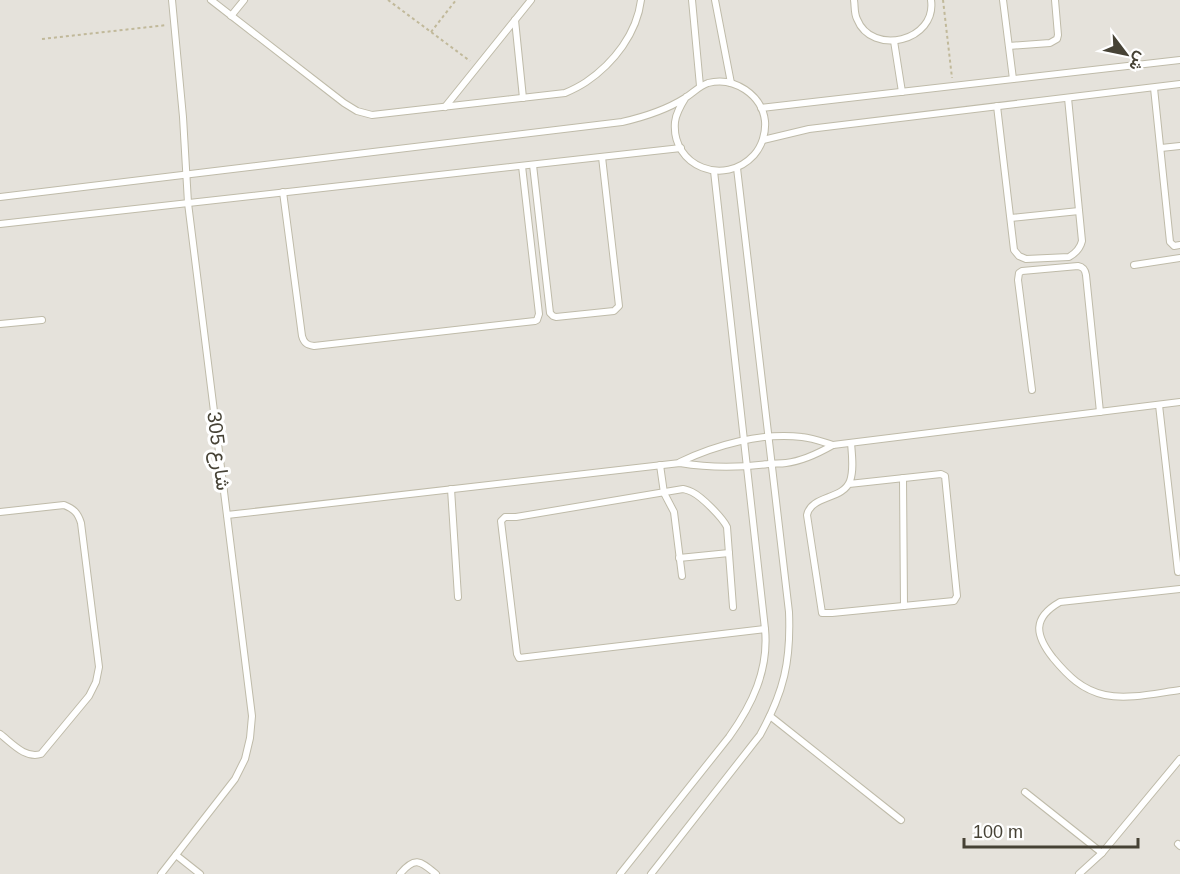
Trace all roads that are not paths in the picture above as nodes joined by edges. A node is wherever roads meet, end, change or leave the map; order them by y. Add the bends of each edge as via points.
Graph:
1 (172, 0) edge
2 (211, 0) edge
3 (244, 0) edge
4 (531, 0) edge
5 (641, 0) edge
6 (692, 0) edge
7 (715, 0) edge
8 (854, 0) edge
9 (931, 0) edge
10 (1003, 0) edge
11 (1055, 0) edge
12 (231, 16) junction
13 (515, 20) junction
14 (894, 41) junction
15 (1009, 46) junction
16 (1180, 60) edge
17 (1013, 79) junction
18 (730, 83) junction
19 (1180, 84) edge
20 (700, 86) junction
21 (1154, 88) junction
22 (902, 92) junction
23 (686, 97) junction
24 (523, 98) junction
25 (1068, 98) junction
26 (998, 106) junction
27 (445, 107) junction
28 (761, 108) junction
29 (763, 140) junction
30 (1180, 146) edge
31 (681, 148) junction
32 (1161, 148) junction
33 (602, 157) junction
34 (533, 165) junction
35 (522, 166) junction
36 (737, 168) junction
37 (714, 171) junction
38 (186, 174) junction
39 (283, 192) junction
40 (0, 197) edge
41 (188, 203) junction
42 (1079, 211) junction
43 (1011, 218) junction
44 (0, 224) edge
45 (1180, 245) edge
46 (1180, 258) edge
47 (1134, 265) dead end
48 (42, 320) dead end
49 (0, 324) edge
50 (1032, 390) dead end
51 (1180, 402) edge
52 (1159, 405) junction
53 (1100, 412) junction
54 (769, 438) junction
55 (744, 440) junction
56 (851, 443) junction
57 (833, 445) junction
58 (680, 463) junction
59 (771, 464) junction
60 (660, 465) junction
61 (747, 467) junction
62 (903, 478) junction
63 (849, 484) junction
64 (451, 489) junction
65 (664, 492) junction
66 (0, 512) edge
67 (227, 515) junction
68 (729, 553) junction
69 (680, 558) junction
70 (1178, 572) dead end
71 (682, 576) dead end
72 (1180, 589) edge
73 (458, 597) dead end
74 (904, 606) junction
75 (733, 607) dead end
76 (765, 629) junction
77 (1180, 690) edge
78 (770, 716) junction
79 (0, 734) edge
80 (1180, 759) edge
81 (1025, 792) dead end
82 (901, 820) dead end
83 (1102, 853) junction
84 (176, 855) junction
85 (161, 874) edge
86 (200, 874) edge
87 (400, 874) edge
88 (436, 874) edge
89 (620, 874) edge
90 (651, 874) edge
91 (1079, 874) edge

1 - 38 lane, شارع 305
2 - 12 lane
3 - 12 lane
4 - 13 lane
5 - 24 lane via 627,39 602,70 565,93
6 - 20 lane
7 - 18 lane
8 - 14 lane via 856,18 862,28 870,36
9 - 14 lane via 929,20 920,32
10 - 15 lane
11 - 15 lane via 1057,39
12 - 27 lane via 357,111 372,115
13 - 24 lane
13 - 27 lane
14 - 22 lane
15 - 17 lane
16 - 17 lane
17 - 22 lane
18 - 20 lane
18 - 28 lane via 754,96
19 - 21 lane
20 - 23 lane
21 - 25 lane
21 - 32 lane
22 - 28 lane
23 - 31 lane via 675,122
23 - 38 lane via 655,113 622,122
24 - 27 lane
25 - 26 lane
25 - 42 lane
26 - 29 lane via 809,129
26 - 43 lane
28 - 29 lane
29 - 36 lane via 753,157
30 - 32 lane
31 - 33 lane
31 - 37 lane via 694,164
32 - 45 lane via 1170,242
33 - 34 lane
33 - 34 lane via 619,306 614,310 556,317 550,313
34 - 35 lane
35 - 39 lane
35 - 39 lane via 537,320 314,346 303,341
36 - 37 lane
36 - 54 lane
37 - 55 lane
38 - 40 lane
38 - 41 lane, شارع 305
39 - 41 lane
41 - 44 lane
41 - 67 lane, شارع 305
42 - 43 lane
42 - 43 lane via 1082,241 1069,257 1019,256 1014,250
46 - 47 lane
48 - 49 lane
50 - 53 lane via 1019,273 1082,267
51 - 52 lane
52 - 53 lane
52 - 70 lane
53 - 56 lane
54 - 55 lane
54 - 57 lane via 802,437
54 - 59 lane
55 - 58 lane
55 - 61 lane
56 - 57 lane
56 - 63 lane
57 - 59 lane via 804,459
58 - 60 lane
58 - 61 lane
59 - 61 lane
59 - 78 lane via 790,638 782,689
60 - 64 lane
60 - 65 lane
61 - 76 lane
62 - 63 lane
62 - 74 lane
62 - 74 lane via 945,476 957,596 951,602
63 - 74 lane via 814,504 807,515 822,613
64 - 67 lane
64 - 73 lane
65 - 68 lane via 683,489 698,495 724,522
65 - 69 lane via 674,512
65 - 76 lane via 505,517 501,521 518,656
66 - 79 lane via 64,505 78,515 99,667 90,696 41,754 24,753
67 - 84 lane, شارع 305 via 252,716 250,738 235,779
68 - 69 lane
68 - 75 lane
69 - 71 lane
72 - 77 lane via 1060,602 1048,608 1039,632 1043,645 1067,675 1093,692 1124,696
76 - 89 lane via 763,664 745,715
78 - 82 lane
78 - 90 lane via 760,735
80 - 83 lane
81 - 83 lane
83 - 91 lane
84 - 85 lane, شارع 305
84 - 86 lane
87 - 88 lane via 416,861

